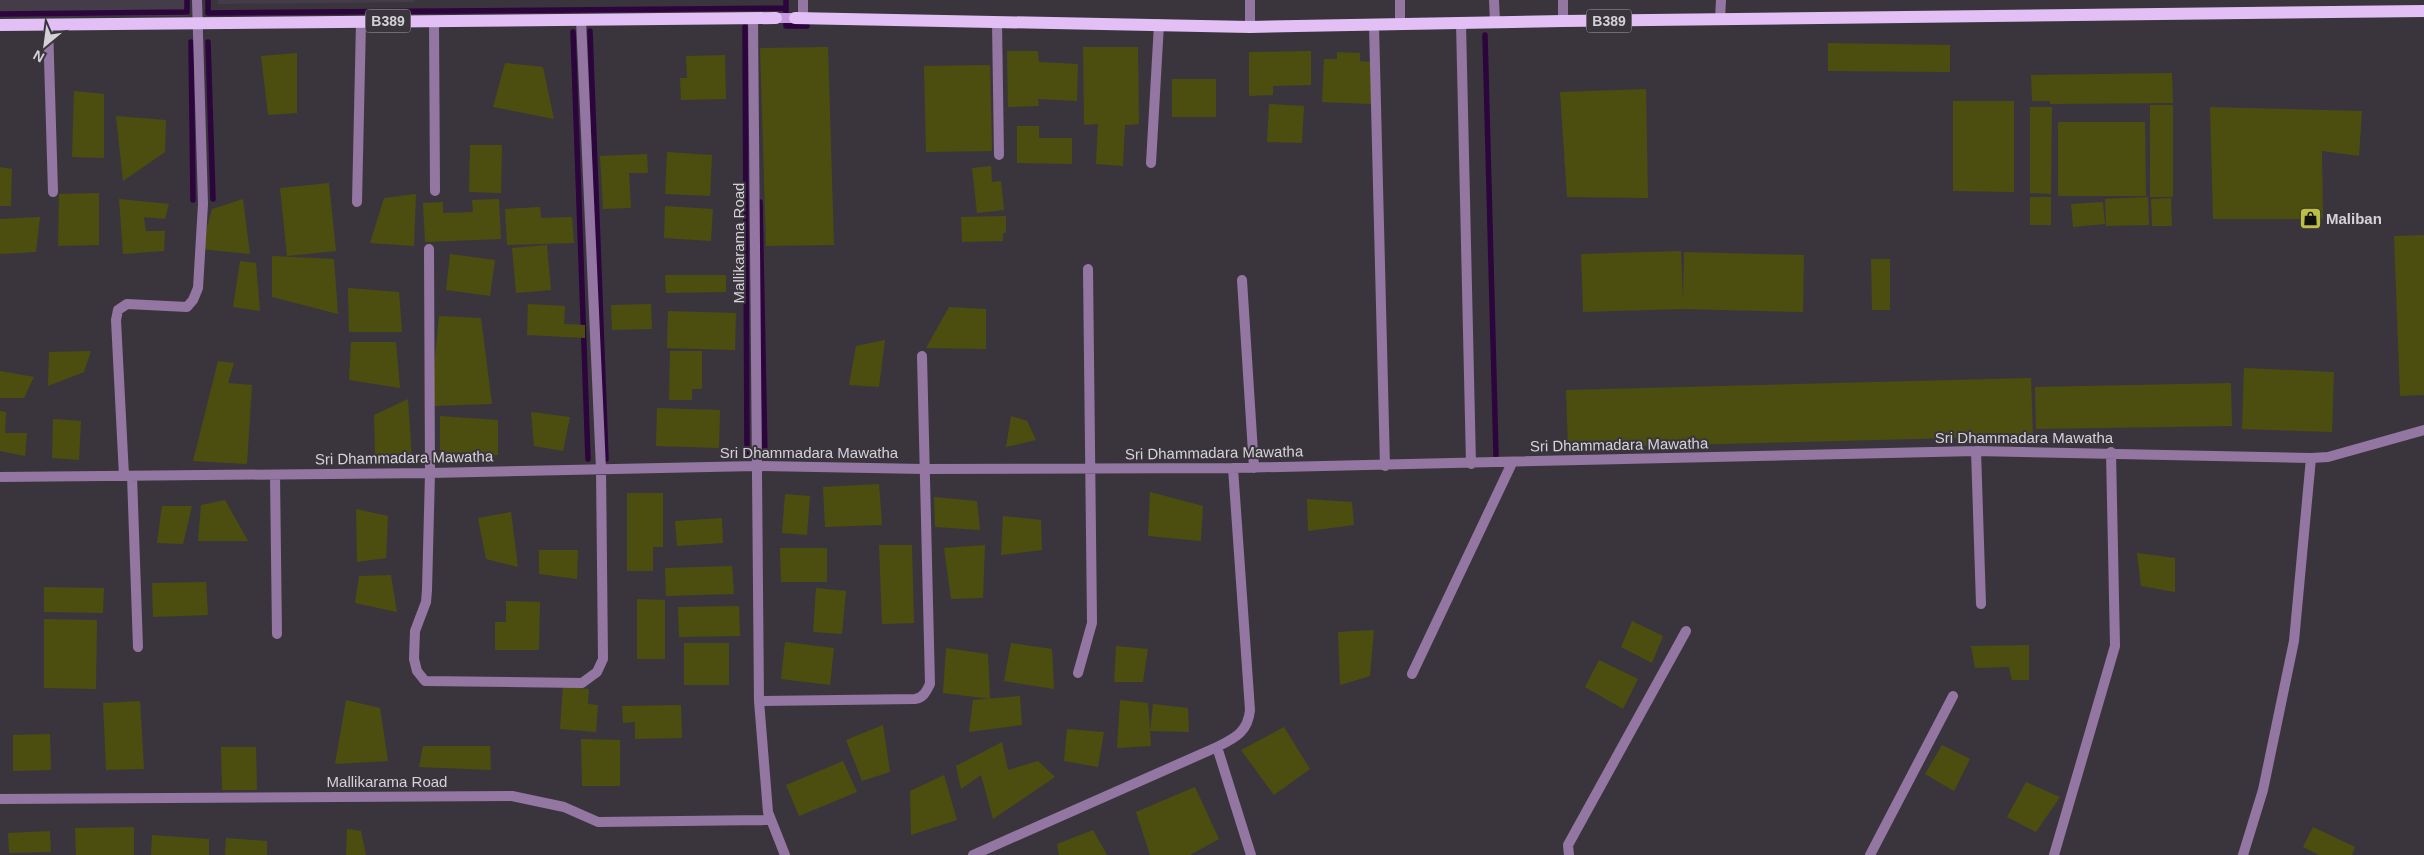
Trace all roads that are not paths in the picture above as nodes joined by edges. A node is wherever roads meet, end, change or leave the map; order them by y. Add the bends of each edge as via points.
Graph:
1 (197, 0) edge
2 (803, 0) edge
3 (1250, 0) edge
4 (1400, 0) edge
5 (1494, 0) edge
6 (1563, 0) edge
7 (1721, 0) edge
8 (2424, 11) edge
9 (776, 18) joint
10 (799, 18) junction
11 (752, 19) junction
12 (581, 20) junction
13 (1720, 20) junction
14 (434, 21) junction
15 (1563, 21) junction
16 (361, 22) junction
17 (997, 22) junction
18 (1494, 22) junction
19 (1460, 23) junction
20 (198, 24) junction
21 (1159, 24) junction
22 (1400, 24) junction
23 (48, 25) junction
24 (1374, 25) junction
25 (0, 26) edge
26 (1250, 27) junction
27 (1000, 155) dead end
28 (1151, 163) dead end
29 (435, 191) dead end
30 (53, 192) dead end
31 (357, 202) dead end
32 (429, 249) dead end
33 (1088, 269) dead end
34 (1242, 280) dead end
35 (922, 356) dead end
36 (2424, 430) edge
37 (1976, 452) junction
38 (2111, 452) junction
39 (2311, 458) junction
40 (1512, 463) junction
41 (1471, 464) junction
42 (756, 466) junction
43 (1385, 466) junction
44 (1233, 468) junction
45 (1254, 468) junction
46 (600, 469) junction
47 (924, 469) junction
48 (1091, 469) junction
49 (430, 473) junction
50 (275, 475) junction
51 (128, 476) junction
52 (0, 477) edge
53 (1981, 604) dead end
54 (1686, 631) dead end
55 (277, 634) dead end
56 (138, 647) dead end
57 (1078, 673) dead end
58 (1412, 674) dead end
59 (1953, 696) dead end
60 (760, 701) junction
61 (1217, 747) junction
62 (0, 799) edge
63 (770, 820) junction
64 (785, 855) edge
65 (973, 855) edge
66 (1251, 855) edge
67 (1569, 855) edge
68 (1870, 855) edge
69 (2054, 855) edge
70 (2243, 855) edge

1 - 20 street
2 - 10 street
3 - 26 street
4 - 22 street
5 - 18 street
6 - 15 street
7 - 13 street
8 - 13 main road, B389
9 - 10 main road
9 - 11 main road, B389
10 - 17 main road, B389
11 - 12 main road, B389
11 - 42 street, Mallikarama Road
12 - 14 main road, B389
12 - 46 street
13 - 15 main road, B389
14 - 16 main road, B389
14 - 29 street
15 - 18 main road, B389
16 - 20 main road, B389
16 - 31 street
17 - 21 main road, B389
17 - 27 street
18 - 19 main road, B389
19 - 22 main road, B389
19 - 41 street
20 - 23 main road, B389
20 - 51 street via 203,204 198,288 194,300 187,307 127,304 118,310 116,320
21 - 26 main road, B389
21 - 28 street
22 - 24 main road, B389
23 - 25 main road, B389
23 - 30 street
24 - 26 main road, B389
24 - 43 street
32 - 49 street
33 - 48 street
34 - 45 street
35 - 47 street
36 - 39 street, Sri Dhammadara Mawatha via 2328,457
37 - 38 street, Sri Dhammadara Mawatha
37 - 40 street, Sri Dhammadara Mawatha
37 - 53 street
38 - 39 street, Sri Dhammadara Mawatha
38 - 69 street via 2116,646
39 - 70 street via 2294,641 2263,790
40 - 41 street, Sri Dhammadara Mawatha
40 - 58 street
41 - 43 street, Sri Dhammadara Mawatha
42 - 46 street, Sri Dhammadara Mawatha
42 - 47 street, Sri Dhammadara Mawatha
42 - 60 street, Mallikarama Road
43 - 45 street, Sri Dhammadara Mawatha
44 - 45 street, Sri Dhammadara Mawatha
44 - 48 street, Sri Dhammadara Mawatha
44 - 61 street via 1250,710 1247,725 1238,737
46 - 49 street, Sri Dhammadara Mawatha
46 - 49 street via 603,659 597,672 582,683 425,681 421,677 414,659 415,631 426,602
47 - 48 street, Sri Dhammadara Mawatha
47 - 60 street via 930,684 924,694 914,699
48 - 57 street via 1092,623
49 - 50 street, Sri Dhammadara Mawatha
50 - 51 street, Sri Dhammadara Mawatha
50 - 55 street
51 - 52 street, Sri Dhammadara Mawatha
51 - 56 street
54 - 67 street via 1568,845
59 - 68 street
60 - 63 street, Mallikarama Road
61 - 65 street
61 - 66 street
62 - 63 street, Mallikarama Road via 512,796 564,807 598,822
63 - 64 street, Mallikarama Road

